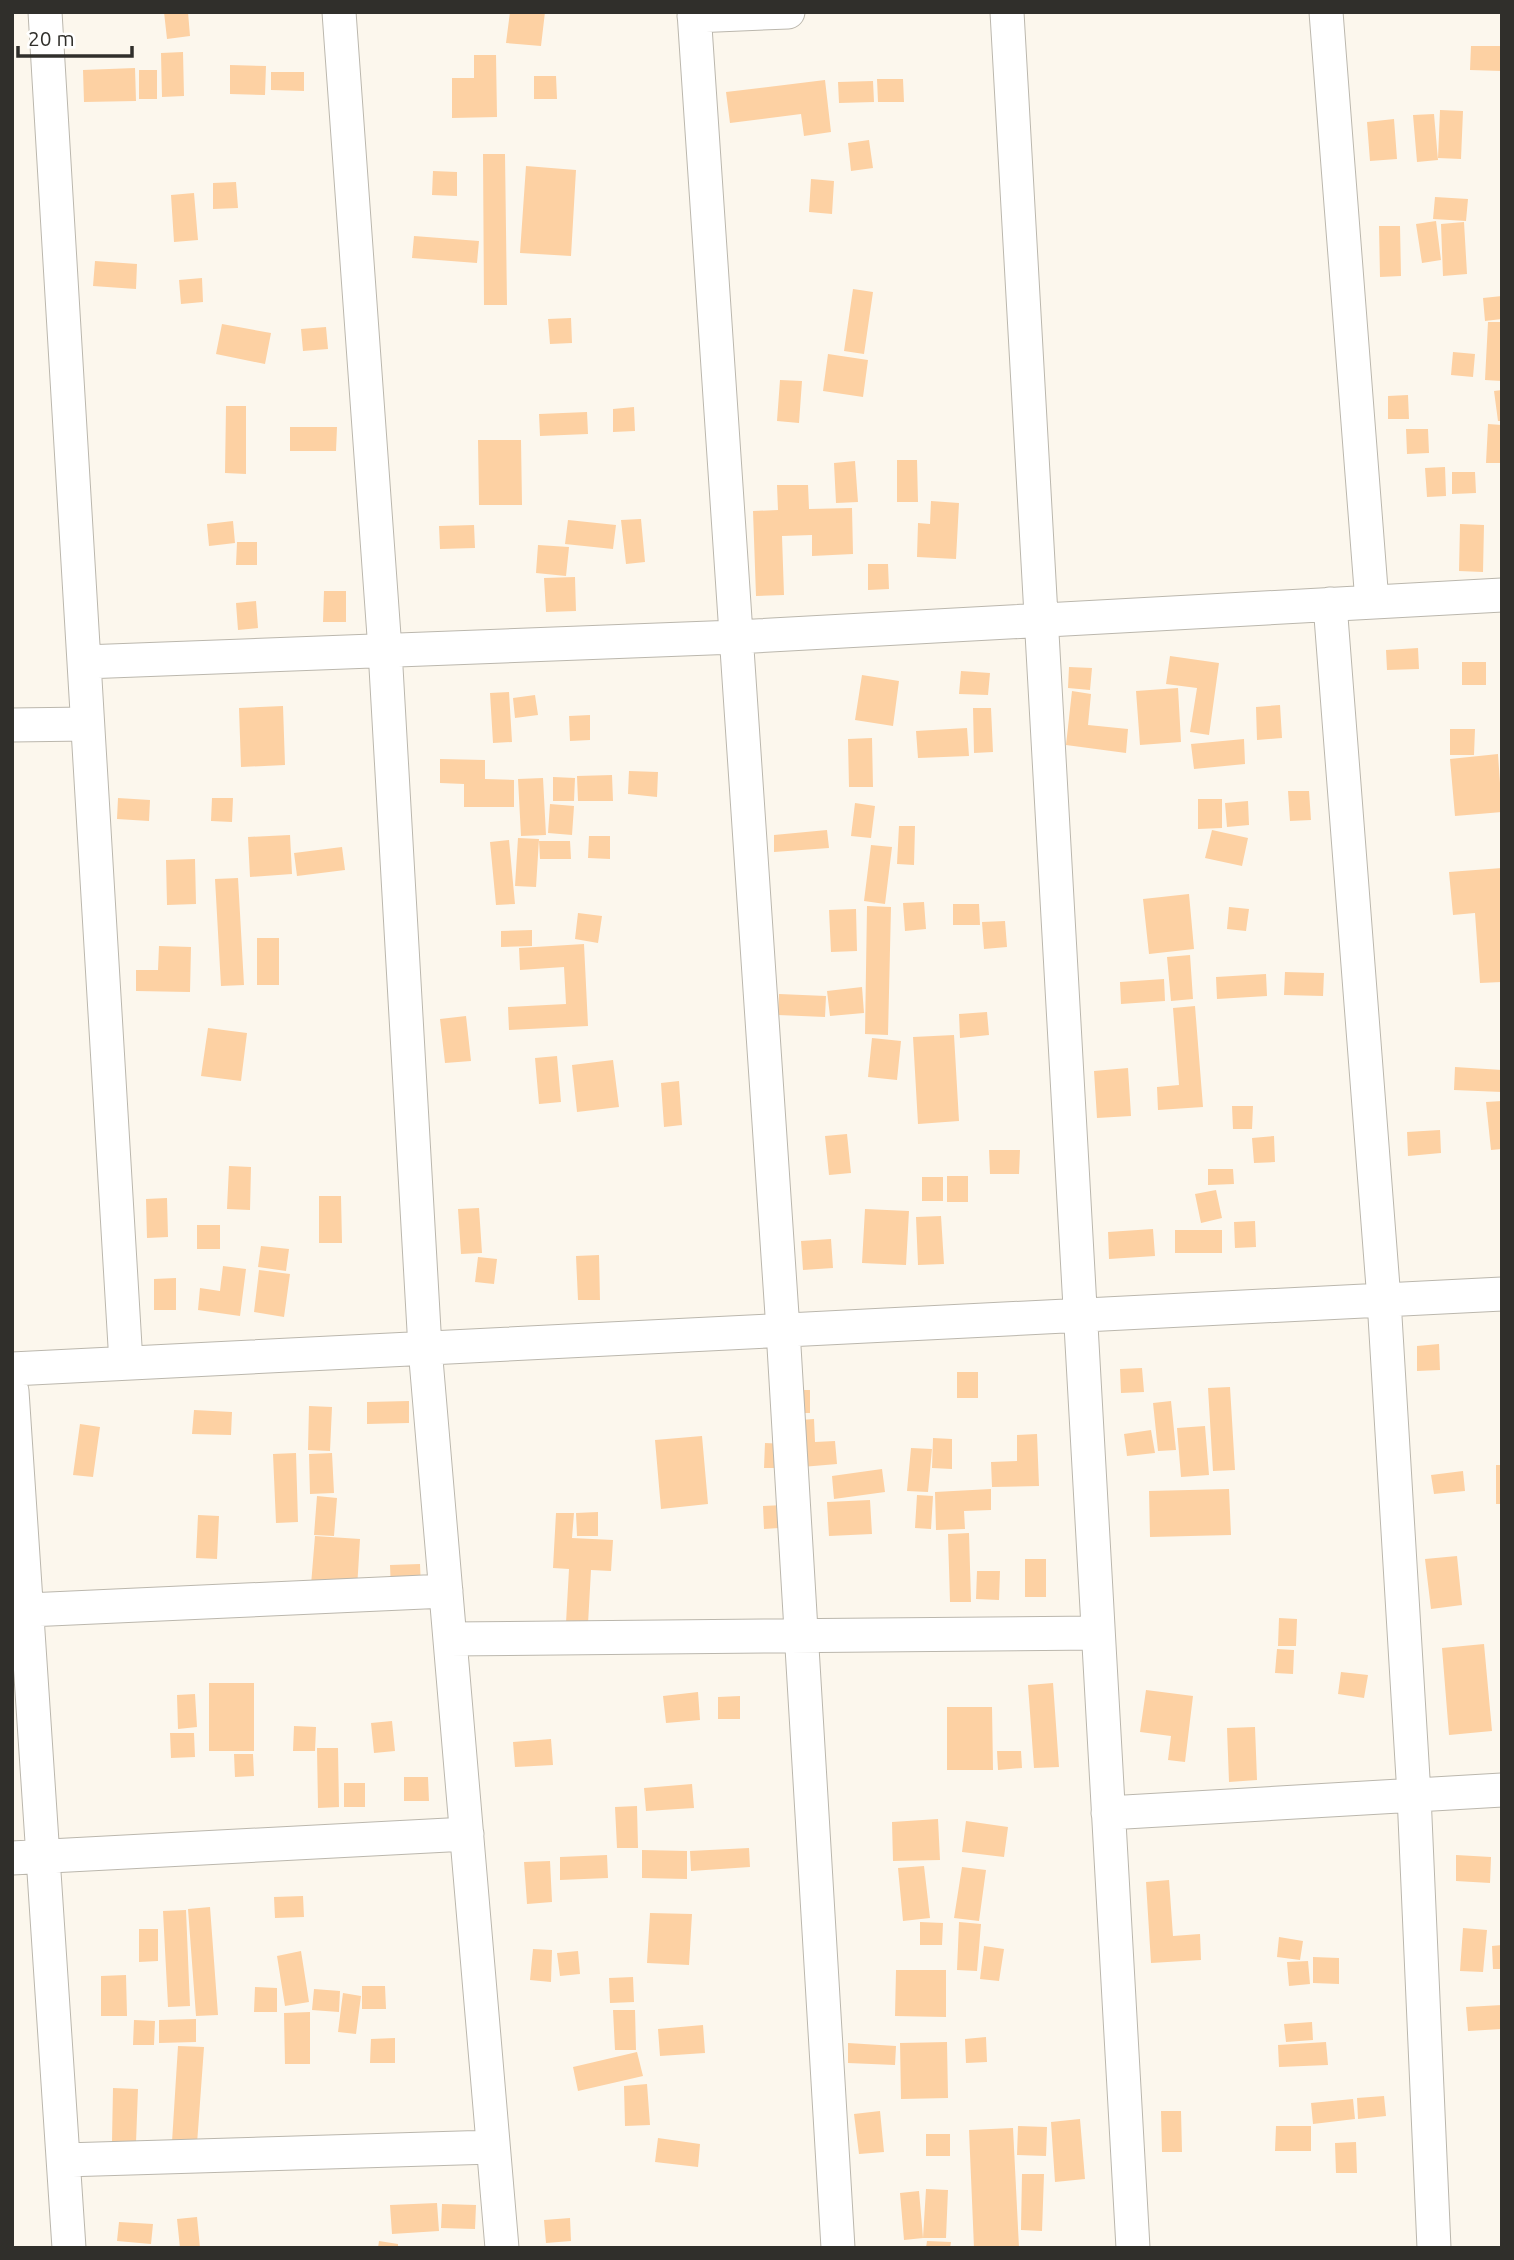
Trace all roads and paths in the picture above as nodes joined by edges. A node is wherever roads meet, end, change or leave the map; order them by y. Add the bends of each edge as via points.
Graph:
1 (45, 12) edge
2 (339, 12) edge
3 (788, 12) edge
4 (1006, 12) edge
5 (1326, 12) edge
6 (694, 14) edge
7 (1502, 595) edge
8 (1372, 602) junction
9 (1330, 604) junction
10 (1040, 620) junction
11 (736, 637) junction
12 (385, 650) junction
13 (84, 662) junction
14 (88, 724) junction
15 (12, 725) edge
16 (1502, 1294) edge
17 (1384, 1300) junction
18 (1080, 1315) junction
19 (783, 1330) junction
20 (425, 1348) junction
21 (126, 1363) junction
22 (12, 1368) edge
23 (12, 1391) edge
24 (446, 1591) junction
25 (28, 1610) junction
26 (1097, 1633) junction
27 (802, 1635) junction
28 (450, 1639) junction
29 (1502, 1790) edge
30 (1414, 1795) junction
31 (1108, 1813) junction
32 (467, 1833) junction
33 (46, 1856) junction
34 (12, 1858) edge
35 (493, 2147) junction
36 (64, 2160) junction
37 (69, 2248) edge
38 (502, 2248) edge
39 (838, 2248) edge
40 (1133, 2248) edge
41 (1434, 2248) edge

1 - 13 street
2 - 12 street
3 - 6 street
4 - 10 street
5 - 8 street
6 - 11 street
7 - 8 street
8 - 9 street
9 - 10 street
9 - 17 street
10 - 11 street
10 - 18 street
11 - 12 street
11 - 19 street
12 - 13 street
12 - 20 street
13 - 14 street
14 - 15 street
14 - 21 street
16 - 17 street
17 - 18 street
17 - 30 street
18 - 19 street
18 - 26 street
19 - 20 street
19 - 27 street
20 - 21 street
20 - 24 street
21 - 22 street
23 - 25 street
24 - 25 street
24 - 28 street
25 - 33 street
26 - 27 street
26 - 31 street
27 - 28 street
27 - 39 street
28 - 32 street
29 - 30 street
30 - 31 street
30 - 41 street
31 - 40 street
32 - 33 street
32 - 35 street
33 - 34 street
33 - 36 street
35 - 36 street
35 - 38 street
36 - 37 street

